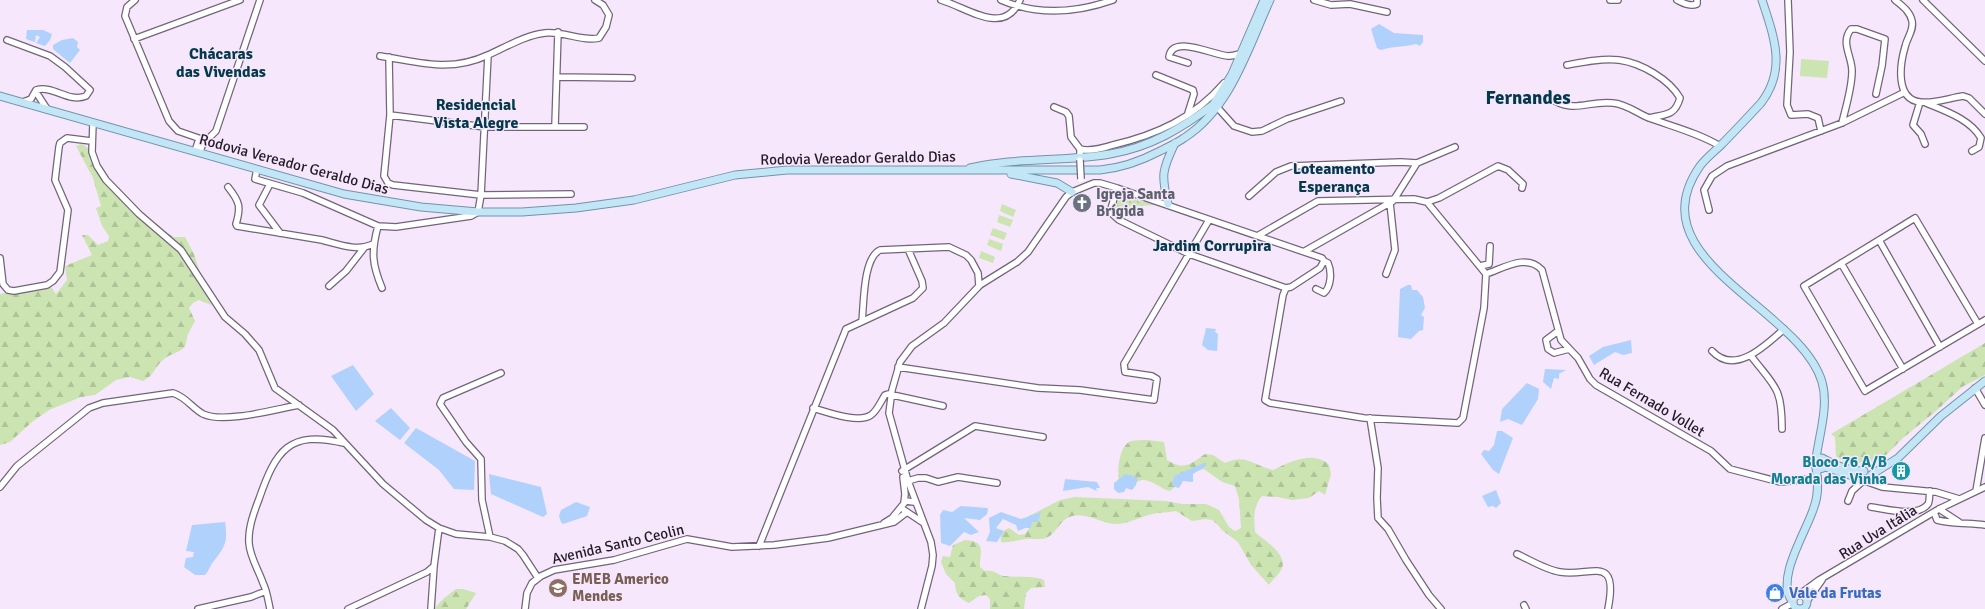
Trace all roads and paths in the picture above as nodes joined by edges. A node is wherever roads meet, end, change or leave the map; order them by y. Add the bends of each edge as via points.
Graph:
1 (135, 0) edge
2 (240, 0) edge
3 (260, 0) edge
4 (595, 0) edge
5 (941, 0) edge
6 (1001, 0) edge
7 (1020, 0) edge
8 (1113, 0) edge
9 (1264, 0) edge
10 (1270, 0) edge
11 (1314, 0) edge
12 (1610, 0) edge
13 (1618, 0) edge
14 (1677, 0) edge
15 (1697, 0) edge
16 (1762, 0) edge
17 (1788, 0) edge
18 (1895, 0) edge
19 (1923, 0) edge
20 (1097, 3) edge
21 (1017, 7) junction
22 (1387, 12) dead end
23 (558, 32) junction
24 (134, 39) junction
25 (7, 40) dead end
26 (1240, 54) junction
27 (488, 55) junction
28 (380, 56) dead end
29 (389, 57) junction
30 (1985, 61) edge
31 (1188, 63) dead end
32 (1567, 65) dead end
33 (1232, 74) junction
34 (1156, 75) dead end
35 (557, 77) junction
36 (632, 78) dead end
37 (36, 92) junction
38 (1904, 92) junction
39 (1876, 94) dead end
40 (0, 96) edge
41 (1548, 97) dead end
42 (1342, 101) dead end
43 (23, 102) junction
44 (1923, 102) junction
45 (1216, 105) junction
46 (1054, 107) dead end
47 (47, 109) junction
48 (1188, 114) junction
49 (1985, 114) edge
50 (390, 115) junction
51 (1648, 118) junction
52 (93, 123) junction
53 (1842, 123) junction
54 (555, 126) junction
55 (485, 127) junction
56 (584, 127) dead end
57 (1821, 131) junction
58 (201, 139) junction
59 (91, 141) junction
60 (1176, 142) junction
61 (1925, 144) dead end
62 (1720, 146) junction
63 (1982, 146) edge
64 (1455, 147) dead end
65 (198, 152) junction
66 (1972, 152) dead end
67 (1080, 155) junction
68 (1417, 163) junction
69 (257, 169) junction
70 (960, 170) junction
71 (1002, 171) junction
72 (270, 184) junction
73 (1083, 186) junction
74 (228, 187) dead end
75 (1117, 188) junction
76 (1522, 188) dead end
77 (1072, 192) junction
78 (571, 194) dead end
79 (480, 195) junction
80 (1249, 196) dead end
81 (1425, 201) junction
82 (1392, 202) junction
83 (1168, 204) junction
84 (1709, 210) dead end
85 (478, 212) junction
86 (1209, 220) junction
87 (378, 226) junction
88 (280, 233) junction
89 (1259, 235) junction
90 (1879, 240) junction
91 (373, 244) junction
92 (1490, 246) dead end
93 (364, 248) junction
94 (908, 249) junction
95 (1305, 252) junction
96 (1190, 254) junction
97 (0, 258) edge
98 (1323, 260) junction
99 (1841, 263) junction
100 (1480, 266) junction
101 (978, 273) junction
102 (1386, 274) dead end
103 (1486, 274) junction
104 (988, 280) junction
105 (328, 286) dead end
106 (979, 286) junction
107 (382, 288) dead end
108 (1286, 288) junction
109 (1316, 289) dead end
110 (1985, 320) edge
111 (862, 321) junction
112 (1978, 324) junction
113 (1784, 329) junction
114 (1558, 331) junction
115 (1940, 347) junction
116 (1569, 349) junction
117 (1712, 351) dead end
118 (1751, 356) junction
119 (898, 367) junction
120 (1903, 369) junction
121 (500, 373) dead end
122 (1985, 381) edge
123 (1975, 388) junction
124 (891, 394) junction
125 (299, 405) junction
126 (1985, 405) edge
127 (944, 406) dead end
128 (813, 408) junction
129 (1370, 418) junction
130 (1782, 429) dead end
131 (1043, 437) dead end
132 (1985, 438) edge
133 (344, 443) junction
134 (1817, 448) junction
135 (1823, 465) junction
136 (903, 470) junction
137 (1866, 476) junction
138 (1818, 477) junction
139 (908, 481) junction
140 (997, 483) dead end
141 (0, 487) edge
142 (1985, 487) edge
143 (1976, 491) junction
144 (1930, 492) junction
145 (1936, 492) junction
146 (1960, 499) junction
147 (1848, 501) dead end
148 (915, 503) junction
149 (904, 504) junction
150 (1947, 504) junction
151 (1871, 507) dead end
152 (1937, 510) junction
153 (908, 512) junction
154 (1949, 515) junction
155 (1925, 517) junction
156 (1938, 520) junction
157 (922, 522) junction
158 (1959, 522) junction
159 (1985, 525) edge
160 (881, 526) junction
161 (440, 528) junction
162 (490, 537) junction
163 (759, 546) junction
164 (1517, 554) dead end
165 (434, 566) junction
166 (538, 578) junction
167 (1822, 580) junction
168 (1787, 583) junction
169 (266, 591) junction
170 (1799, 595) junction
171 (1794, 605) edge
172 (1807, 605) edge
173 (198, 609) edge
174 (270, 609) edge
175 (348, 609) edge
176 (432, 609) edge
177 (525, 609) edge
178 (921, 609) edge
179 (1442, 609) edge
180 (1608, 609) edge
181 (1782, 609) edge

1 - 24 street via 125,11
2 - 24 street
3 - 58 street via 216,131 208,140
4 - 23 street via 603,4 609,15 606,27 599,38 587,39
5 - 21 street via 997,20 1015,11
6 - 21 street
7 - 21 street
8 - 20 street
9 - 26 main road, Rodovia Vereador Geraldo Dias
10 - 45 main road, Rodovia Vereador Geraldo Dias via 1232,85
11 - 22 street via 1331,5 1350,4
12 - 13 street
14 - 15 street via 1694,5 1697,4
16 - 62 main road via 1775,43 1776,73 1768,93
17 - 57 street via 1790,52 1787,105 1792,115 1808,114 1818,118
18 - 38 street via 1906,9 1912,20 1913,29 1905,46 1901,76
19 - 30 street
20 - 21 street via 1064,12
23 - 27 street via 543,33
23 - 35 street
24 - 58 street via 169,121 178,131
25 - 37 street via 50,56 90,90 88,95 80,99 46,89
26 - 31 street via 1228,56 1187,46 1172,48 1169,57
26 - 33 main road, Rodovia Vereador Geraldo Dias
27 - 29 street via 450,66
27 - 55 street
28 - 29 street
29 - 50 street
32 - 51 street via 1596,60 1619,60 1658,76 1676,91 1680,98 1677,108 1670,113
33 - 45 main road, Rodovia Vereador Geraldo Dias
33 - 48 street via 1204,103
34 - 48 street via 1192,90 1194,94
35 - 36 street
35 - 54 street
37 - 43 street via 31,99
37 - 47 street
38 - 44 street via 1910,98
38 - 53 street
39 - 53 street via 1885,39 1851,29 1846,50 1852,70
40 - 43 main road, Rodovia Vereador Geraldo Dias
41 - 51 street via 1556,103 1577,107 1616,104
42 - 45 street via 1287,119 1262,131 1252,132 1234,126
43 - 47 main road, Rodovia Vereador Geraldo Dias
44 - 49 street via 1963,96 1969,98
44 - 61 street via 1913,125
44 - 63 street via 1960,118 1981,136
45 - 60 main road, Rodovia Vereador Geraldo Dias
45 - 67 main road via 1186,125 1154,141 1111,154
46 - 67 street via 1066,112 1071,136
47 - 52 main road, Rodovia Vereador Geraldo Dias
48 - 67 street via 1150,135 1084,151
50 - 55 street
50 - 79 street via 384,176 388,182 393,185
51 - 62 street via 1682,128
52 - 59 street
52 - 65 main road, Rodovia Vereador Geraldo Dias
53 - 57 street
54 - 55 street
54 - 56 street
55 - 79 street
57 - 84 street via 1727,166 1712,176 1704,190
58 - 65 street
59 - 97 street via 68,138 60,143 55,180 66,203 68,220 61,267 57,277 47,285 8,290 3,284
59 - 125 street via 94,159 106,180 139,214 182,250 225,317 259,350 275,388
60 - 71 main road, Rodovia Vereador Geraldo Dias via 1136,162 1108,169
60 - 83 main road via 1163,171
62 - 113 main road via 1700,166 1690,184 1685,202 1686,222 1695,245 1708,261
63 - 66 street
64 - 68 street
65 - 69 main road, Rodovia Vereador Geraldo Dias
67 - 70 main road via 990,163
67 - 73 street, bridge
68 - 80 street via 1291,166 1276,172
68 - 82 street
69 - 72 street via 255,179
69 - 85 main road, Rodovia Vereador Geraldo Dias via 365,198 421,207
70 - 71 main road, Rodovia Vereador Geraldo Dias
70 - 85 main road, Rodovia Vereador Geraldo Dias via 811,169 755,172 626,202 570,209
71 - 77 main road via 1057,183
72 - 87 street via 303,193
72 - 88 street via 259,205
73 - 75 street via 1100,183
73 - 77 street
74 - 88 street via 239,205 236,224
75 - 83 street
75 - 96 street via 1110,212 1113,216
76 - 81 street via 1523,184 1517,177 1498,166 1439,198
77 - 104 street via 1028,252
78 - 79 street
79 - 85 street
81 - 82 street
81 - 100 street
82 - 89 street via 1318,201
82 - 95 street
82 - 102 street via 1395,250
83 - 86 street
85 - 87 street via 456,219 396,227
86 - 89 street
86 - 96 street
87 - 91 street
88 - 93 street
89 - 95 street
90 - 99 street
90 - 112 street via 1915,218
90 - 115 street
91 - 93 street
91 - 107 street via 373,261
92 - 100 street via 1489,264
93 - 105 street via 346,271
94 - 101 street via 949,247 972,260
94 - 111 street via 880,250 872,257 869,262
94 - 111 street via 923,288 913,298
95 - 98 street
96 - 108 street
96 - 119 street via 1124,364 1126,372 1157,379 1154,400 1080,390 1038,388
98 - 108 street via 1320,268
98 - 109 street via 1330,268 1329,286 1324,293
99 - 120 street
99 - 120 street via 1804,286 1865,391
100 - 103 street
101 - 104 street
101 - 106 street
103 - 114 street, Rua Fernado Vollet via 1522,262 1529,261 1539,266
103 - 129 street via 1484,308 1463,418 1458,423
104 - 106 street
106 - 119 street via 944,323 904,354
108 - 129 street via 1265,400 1273,404
110 - 112 street
111 - 128 street via 846,329
112 - 115 street
113 - 118 street
113 - 134 main road via 1807,356 1821,381 1824,403
114 - 116 street, Rua Fernado Vollet via 1561,340
114 - 116 street via 1546,340 1548,349 1554,353
115 - 120 street
116 - 138 street, Rua Fernado Vollet via 1596,385 1711,451 1730,469 1780,482
117 - 118 street via 1720,359 1732,360
118 - 130 street via 1774,383 1779,394
119 - 124 street
121 - 162 street via 443,398 440,404 481,459 482,500
122 - 123 main road
123 - 126 street
123 - 137 main road via 1949,408 1898,458
124 - 127 street
124 - 128 street via 885,395 874,413 865,418 854,418
124 - 136 street via 889,413
125 - 133 street via 333,430
125 - 141 street via 220,417 203,413 183,397 172,393 103,403 89,408 23,461
128 - 163 street
129 - 179 street via 1378,468 1378,518
131 - 136 street via 975,426
132 - 143 street
133 - 161 street via 383,484
133 - 169 street via 325,439 301,441 283,450 275,462 265,482 249,537 252,556
134 - 135 main road
134 - 135 main road via 1816,459 1820,458
135 - 137 main road
135 - 138 main road
136 - 139 street
136 - 149 street via 906,494
137 - 144 street, Rua Uva Itália via 1871,484
137 - 147 street via 1852,492
138 - 168 main road via 1814,507 1791,565
139 - 140 street via 922,478 938,482 958,477
139 - 148 street
142 - 143 street, Rua Uva Itália
143 - 146 street, Rua Uva Itália
144 - 145 street, Rua Uva Itália
144 - 151 street via 1926,506 1912,513
145 - 146 street, Rua Uva Itália
145 - 150 street
146 - 150 street, Rua Uva Itália
148 - 149 street via 909,500
148 - 153 street, Avenida Santo Ceolin via 916,509
148 - 157 street
149 - 153 street
149 - 160 street, Avenida Santo Ceolin
150 - 152 street, Rua Uva Itália
150 - 154 street
152 - 154 street
152 - 155 street, Rua Uva Itália
152 - 156 street
153 - 157 street
153 - 160 street, Avenida Santo Ceolin via 894,522
154 - 158 street
155 - 156 street
155 - 167 street, Rua Uva Itália
156 - 158 street
157 - 178 street via 931,542 933,555
158 - 159 street
160 - 163 street, Avenida Santo Ceolin via 828,538
161 - 162 street via 456,534
161 - 165 street
162 - 166 street via 505,540 518,549
163 - 166 street, Avenida Santo Ceolin via 732,548 687,539 614,560 554,570
164 - 180 street via 1557,572 1601,570 1610,581
165 - 175 street
165 - 176 street
166 - 177 street, Avenida Santo Ceolin via 529,588
167 - 170 street, Rua Uva Itália
167 - 172 street, Rua Uva Itália
168 - 170 main road via 1790,589
168 - 171 main road
169 - 173 street
169 - 174 street
170 - 171 main road
170 - 172 main road via 1805,596
171 - 172 main road via 1801,609
171 - 181 street

